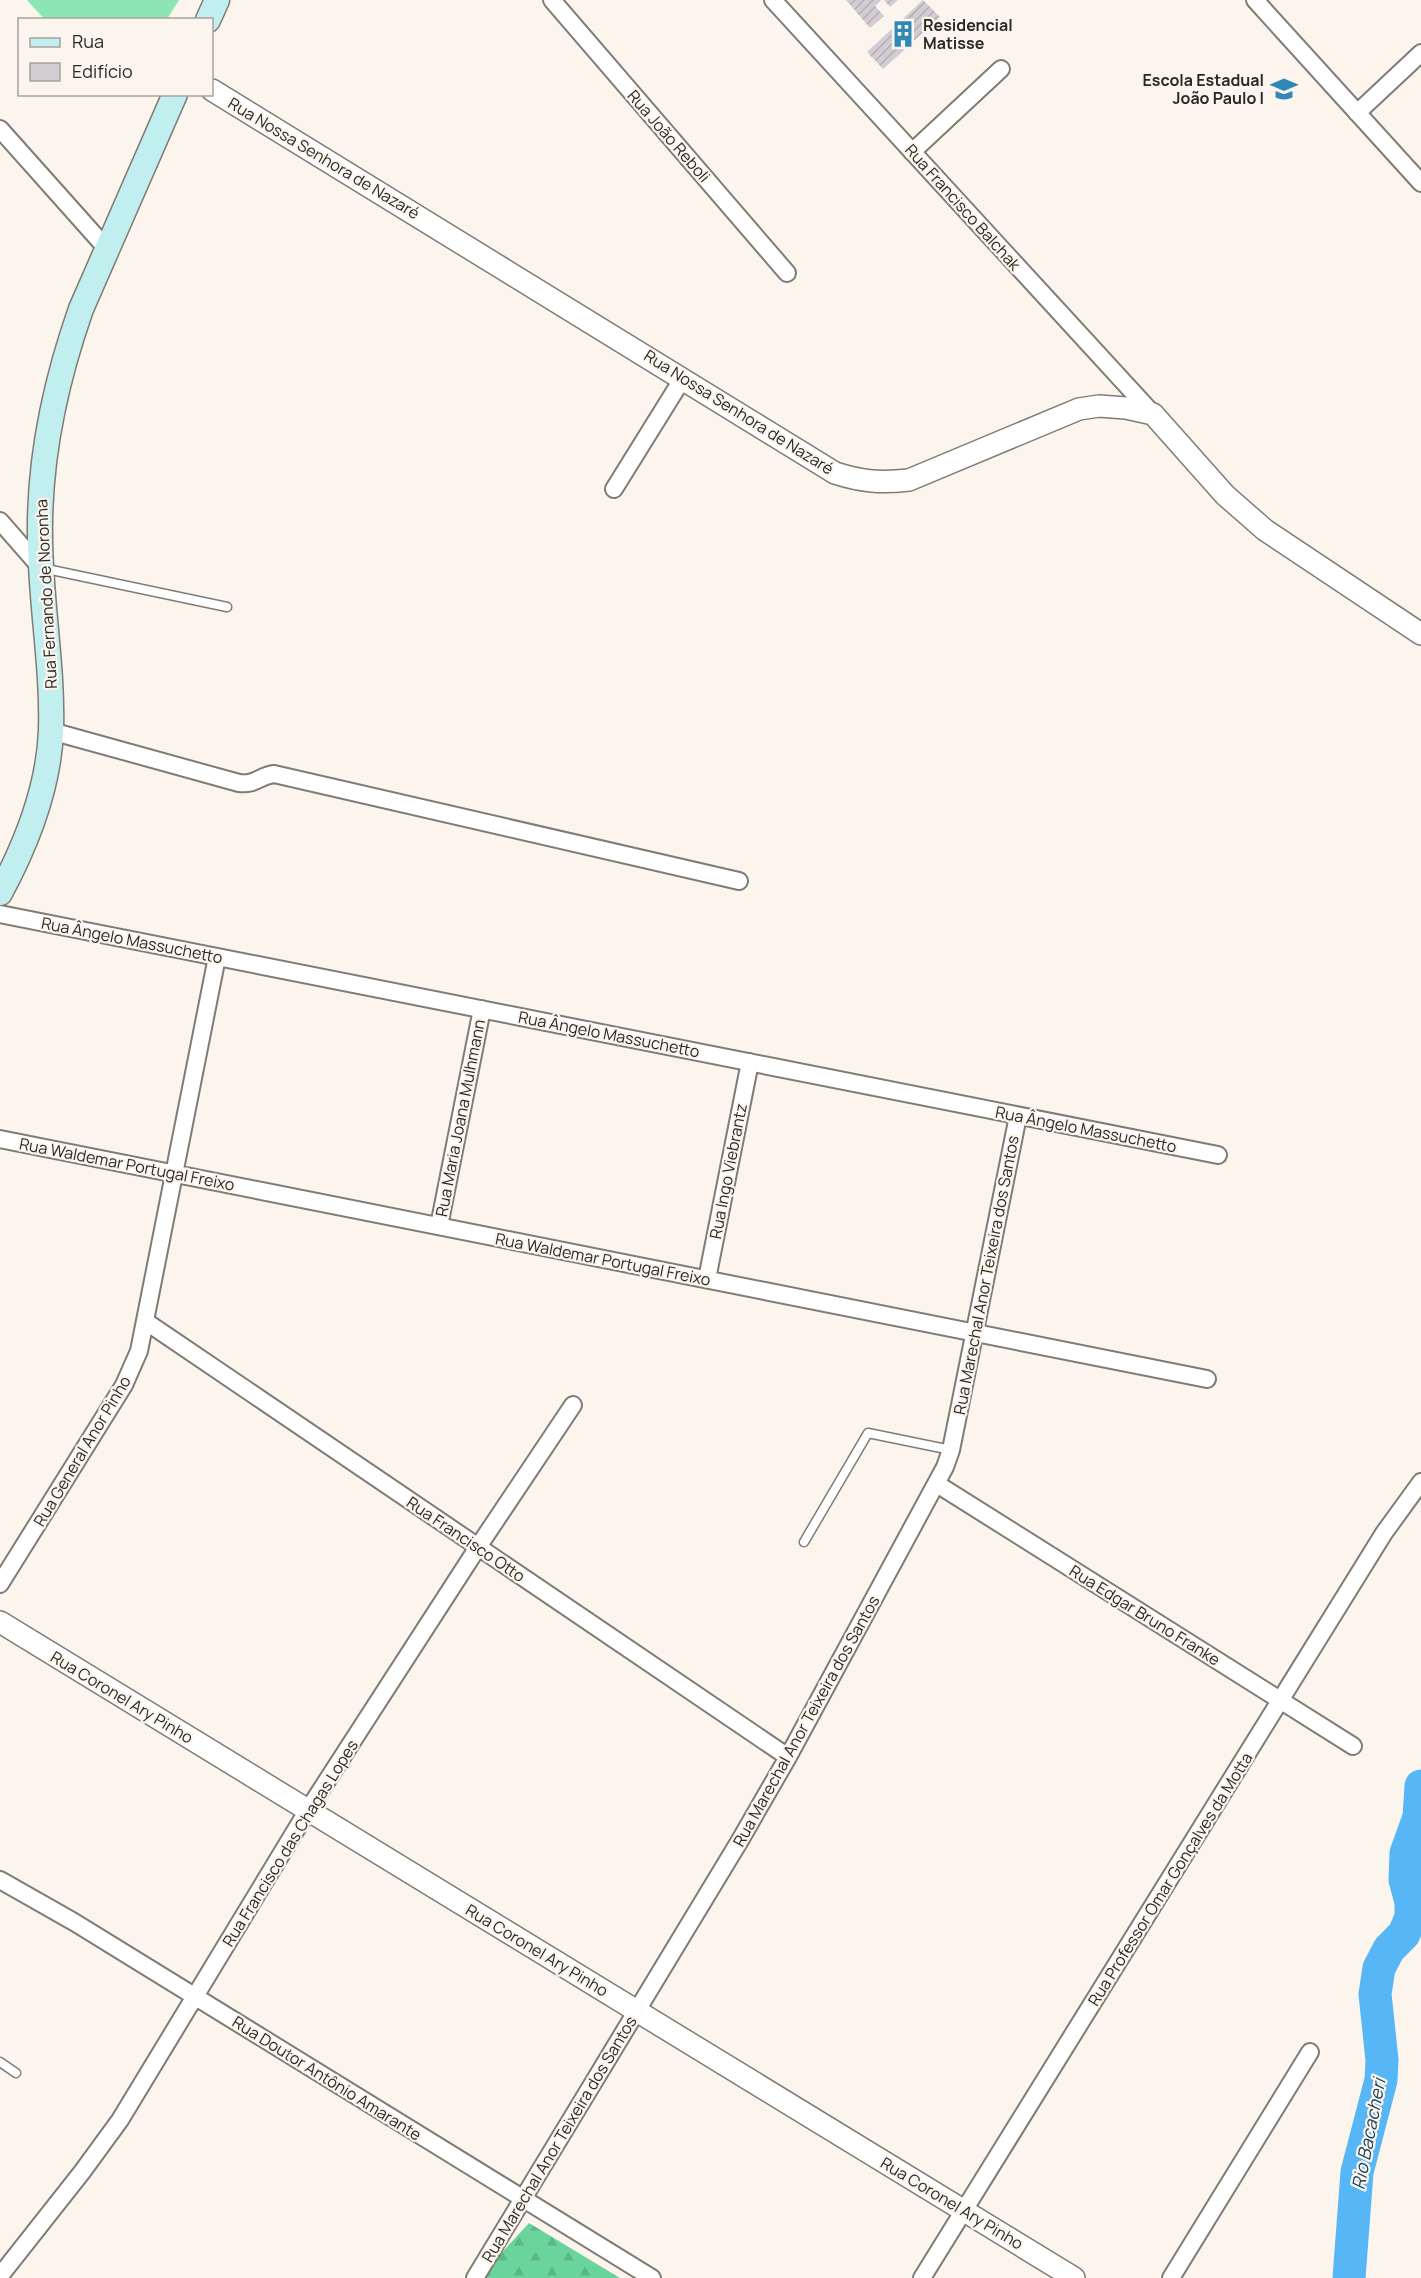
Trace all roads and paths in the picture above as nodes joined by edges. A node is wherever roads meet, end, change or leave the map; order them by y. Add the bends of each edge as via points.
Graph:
1 (217, 0) edge
2 (552, 0) edge
3 (773, 0) edge
4 (1255, 0) edge
5 (209, 18) edge
6 (1421, 53) edge
7 (1001, 69) dead end
8 (213, 91) edge
9 (174, 96) edge
10 (1357, 113) junction
11 (0, 129) edge
12 (912, 152) junction
13 (1421, 183) edge
14 (107, 249) junction
15 (787, 273) dead end
16 (683, 378) junction
17 (1153, 414) junction
18 (614, 489) dead end
19 (0, 521) edge
20 (41, 568) junction
21 (227, 607) dead end
22 (1421, 634) edge
23 (51, 731) junction
24 (739, 881) dead end
25 (0, 893) edge
26 (0, 914) edge
27 (217, 957) junction
28 (482, 1009) junction
29 (750, 1062) junction
30 (1018, 1116) junction
31 (0, 1139) edge
32 (1218, 1155) dead end
33 (174, 1174) junction
34 (439, 1226) junction
35 (707, 1280) junction
36 (145, 1321) junction
37 (975, 1332) junction
38 (1207, 1378) dead end
39 (573, 1405) dead end
40 (951, 1450) junction
41 (1421, 1482) edge
42 (937, 1484) junction
43 (804, 1542) dead end
44 (478, 1547) junction
45 (0, 1584) edge
46 (0, 1622) edge
47 (1280, 1700) junction
48 (1353, 1746) dead end
49 (788, 1757) junction
50 (308, 1810) junction
51 (0, 1880) edge
52 (195, 1997) junction
53 (637, 2011) junction
54 (1310, 2052) dead end
55 (0, 2062) edge
56 (16, 2073) dead end
57 (523, 2199) junction
58 (964, 2211) junction
59 (0, 2276) edge
60 (475, 2278) edge
61 (652, 2278) edge
62 (922, 2278) edge
63 (1074, 2278) edge
64 (1171, 2278) edge

1 - 5 main road
2 - 15 street, Rua João Reboli
3 - 12 street, Rua Francisco Balchak
4 - 10 street
6 - 10 street
7 - 12 street
8 - 16 street, Rua Nossa Senhora de Nazaré
9 - 14 main road, Rua Fernando de Noronha
10 - 13 street
11 - 14 street
12 - 17 street, Rua Francisco Balchak
14 - 20 main road, Rua Fernando de Noronha via 69,343 48,426 40,500
16 - 17 street, Rua Nossa Senhora de Nazaré via 835,472 860,481 886,483 936,470 1079,409 1099,406
16 - 18 street
17 - 22 street via 1244,514
19 - 20 street
20 - 21 lane
20 - 23 main road, Rua Fernando de Noronha
23 - 24 street via 239,783 249,784 274,774
23 - 25 main road, Rua Fernando de Noronha via 34,816
26 - 27 street, Rua Ângelo Massuchetto
27 - 28 street, Rua Ângelo Massuchetto
27 - 33 street, Rua General Anor Pinho
28 - 29 street, Rua Ângelo Massuchetto
28 - 34 street, Rua Maria Joana Mulhmann
29 - 30 street, Rua Ângelo Massuchetto
29 - 35 street, Rua Ingo Viebrantz
30 - 32 street, Rua Ângelo Massuchetto
30 - 37 street, Rua Marechal Anor Teixeira dos Santos
31 - 33 street, Rua Waldemar Portugal Freixo
33 - 34 street, Rua Waldemar Portugal Freixo
33 - 36 street, Rua General Anor Pinho
34 - 35 street, Rua Waldemar Portugal Freixo
35 - 37 street, Rua Waldemar Portugal Freixo
36 - 44 street, Rua Francisco Otto
36 - 45 street, Rua General Anor Pinho via 139,1351 124,1384
37 - 38 street, Rua Waldemar Portugal Freixo
37 - 40 street, Rua Marechal Anor Teixeira dos Santos
39 - 44 street, Rua Francisco das Chagas Lopes
40 - 42 street, Rua Marechal Anor Teixeira dos Santos
40 - 43 lane via 868,1433
41 - 47 street, Rua Professor Omar Gonçalves da Motta via 1384,1533
42 - 47 street, Rua Edgar Bruno Franke
42 - 49 street, Rua Marechal Anor Teixeira dos Santos
44 - 49 street, Rua Francisco Otto
44 - 50 street, Rua Francisco das Chagas Lopes
46 - 50 street, Rua Coronel Ary Pinho
47 - 48 street, Rua Edgar Bruno Franke
47 - 58 street, Rua Professor Omar Gonçalves da Motta
49 - 53 street, Rua Marechal Anor Teixeira dos Santos
50 - 52 street, Rua Francisco das Chagas Lopes
50 - 53 street, Rua Coronel Ary Pinho
51 - 52 street, Rua Doutor Antônio Amarante
52 - 57 street, Rua Doutor Antônio Amarante
52 - 59 street, Rua Francisco das Chagas Lopes via 108,2137
53 - 57 street, Rua Marechal Anor Teixeira dos Santos
53 - 58 street, Rua Coronel Ary Pinho
54 - 64 street
55 - 56 lane
57 - 60 street, Rua Marechal Anor Teixeira dos Santos
57 - 61 street, Rua Doutor Antônio Amarante
58 - 62 street, Rua Professor Omar Gonçalves da Motta
58 - 63 street, Rua Coronel Ary Pinho

